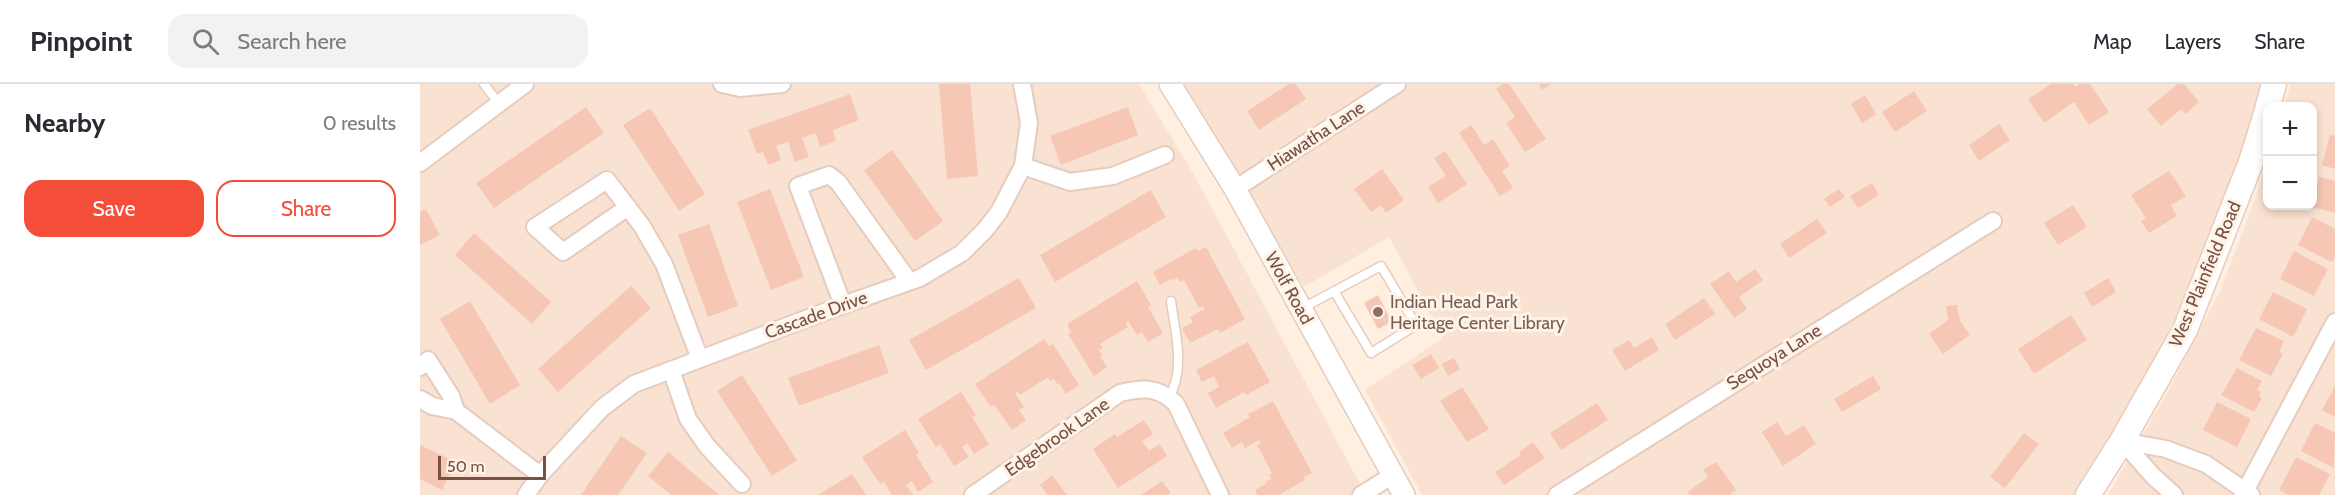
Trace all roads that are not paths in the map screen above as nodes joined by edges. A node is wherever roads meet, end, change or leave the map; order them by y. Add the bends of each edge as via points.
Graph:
1 (484, 84) edge
2 (525, 84) edge
3 (722, 84) edge
4 (782, 84) edge
5 (1022, 84) edge
6 (1170, 84) edge
7 (1397, 84) edge
8 (2274, 84) edge
9 (2269, 102) edge
10 (499, 104) junction
11 (2263, 123) edge
12 (1165, 155) dead end
13 (421, 161) edge
14 (1023, 166) junction
15 (1235, 189) junction
16 (628, 207) junction
17 (1993, 221) dead end
18 (909, 281) junction
19 (1334, 291) junction
20 (1171, 301) dead end
21 (843, 305) junction
22 (1301, 310) junction
23 (2335, 322) edge
24 (700, 359) junction
25 (420, 367) edge
26 (671, 370) junction
27 (1169, 398) junction
28 (420, 399) edge
29 (456, 411) junction
30 (2122, 441) junction
31 (540, 475) junction
32 (1393, 475) junction
33 (742, 484) dead end
34 (2247, 494) edge
35 (526, 495) edge
36 (973, 495) edge
37 (1220, 495) edge
38 (1360, 495) edge
39 (1404, 495) edge
40 (1557, 495) edge
41 (2088, 495) edge
42 (2175, 495) edge

1 - 10 lane
2 - 10 street
3 - 4 street via 740,88
5 - 14 street, Cascade Drive via 1029,123
6 - 15 street, Wolf Road
7 - 15 street, Hiawatha Lane
8 - 9 main road, West Plainfield Road
10 - 13 street
11 - 30 main road, West Plainfield Road via 2185,330
12 - 14 street via 1113,176 1070,182
14 - 18 street, Cascade Drive via 999,212 974,243 949,263
15 - 22 street, Wolf Road
16 - 16 street via 607,180 535,227 563,252
16 - 24 street via 664,264
17 - 40 street, Sequoya Lane
18 - 21 street, Cascade Drive
18 - 21 street via 829,175 798,186
19 - 19 lane via 1371,353 1416,325 1381,266
19 - 22 lane
20 - 27 lane via 1179,353 1176,386
21 - 24 street, Cascade Drive
22 - 32 street, Wolf Road
23 - 34 street
24 - 26 street, Cascade Drive
25 - 29 street via 428,360
26 - 31 street, Cascade Drive via 634,384 602,408
26 - 33 street via 688,419
27 - 36 street, Edgebrook Lane via 1144,388 1120,393
27 - 37 street via 1182,413
28 - 29 street
29 - 31 street
30 - 34 street via 2166,449 2206,464
30 - 41 main road, West Plainfield Road
30 - 42 street
31 - 35 street, Cascade Drive
32 - 38 street
32 - 39 street, Wolf Road

